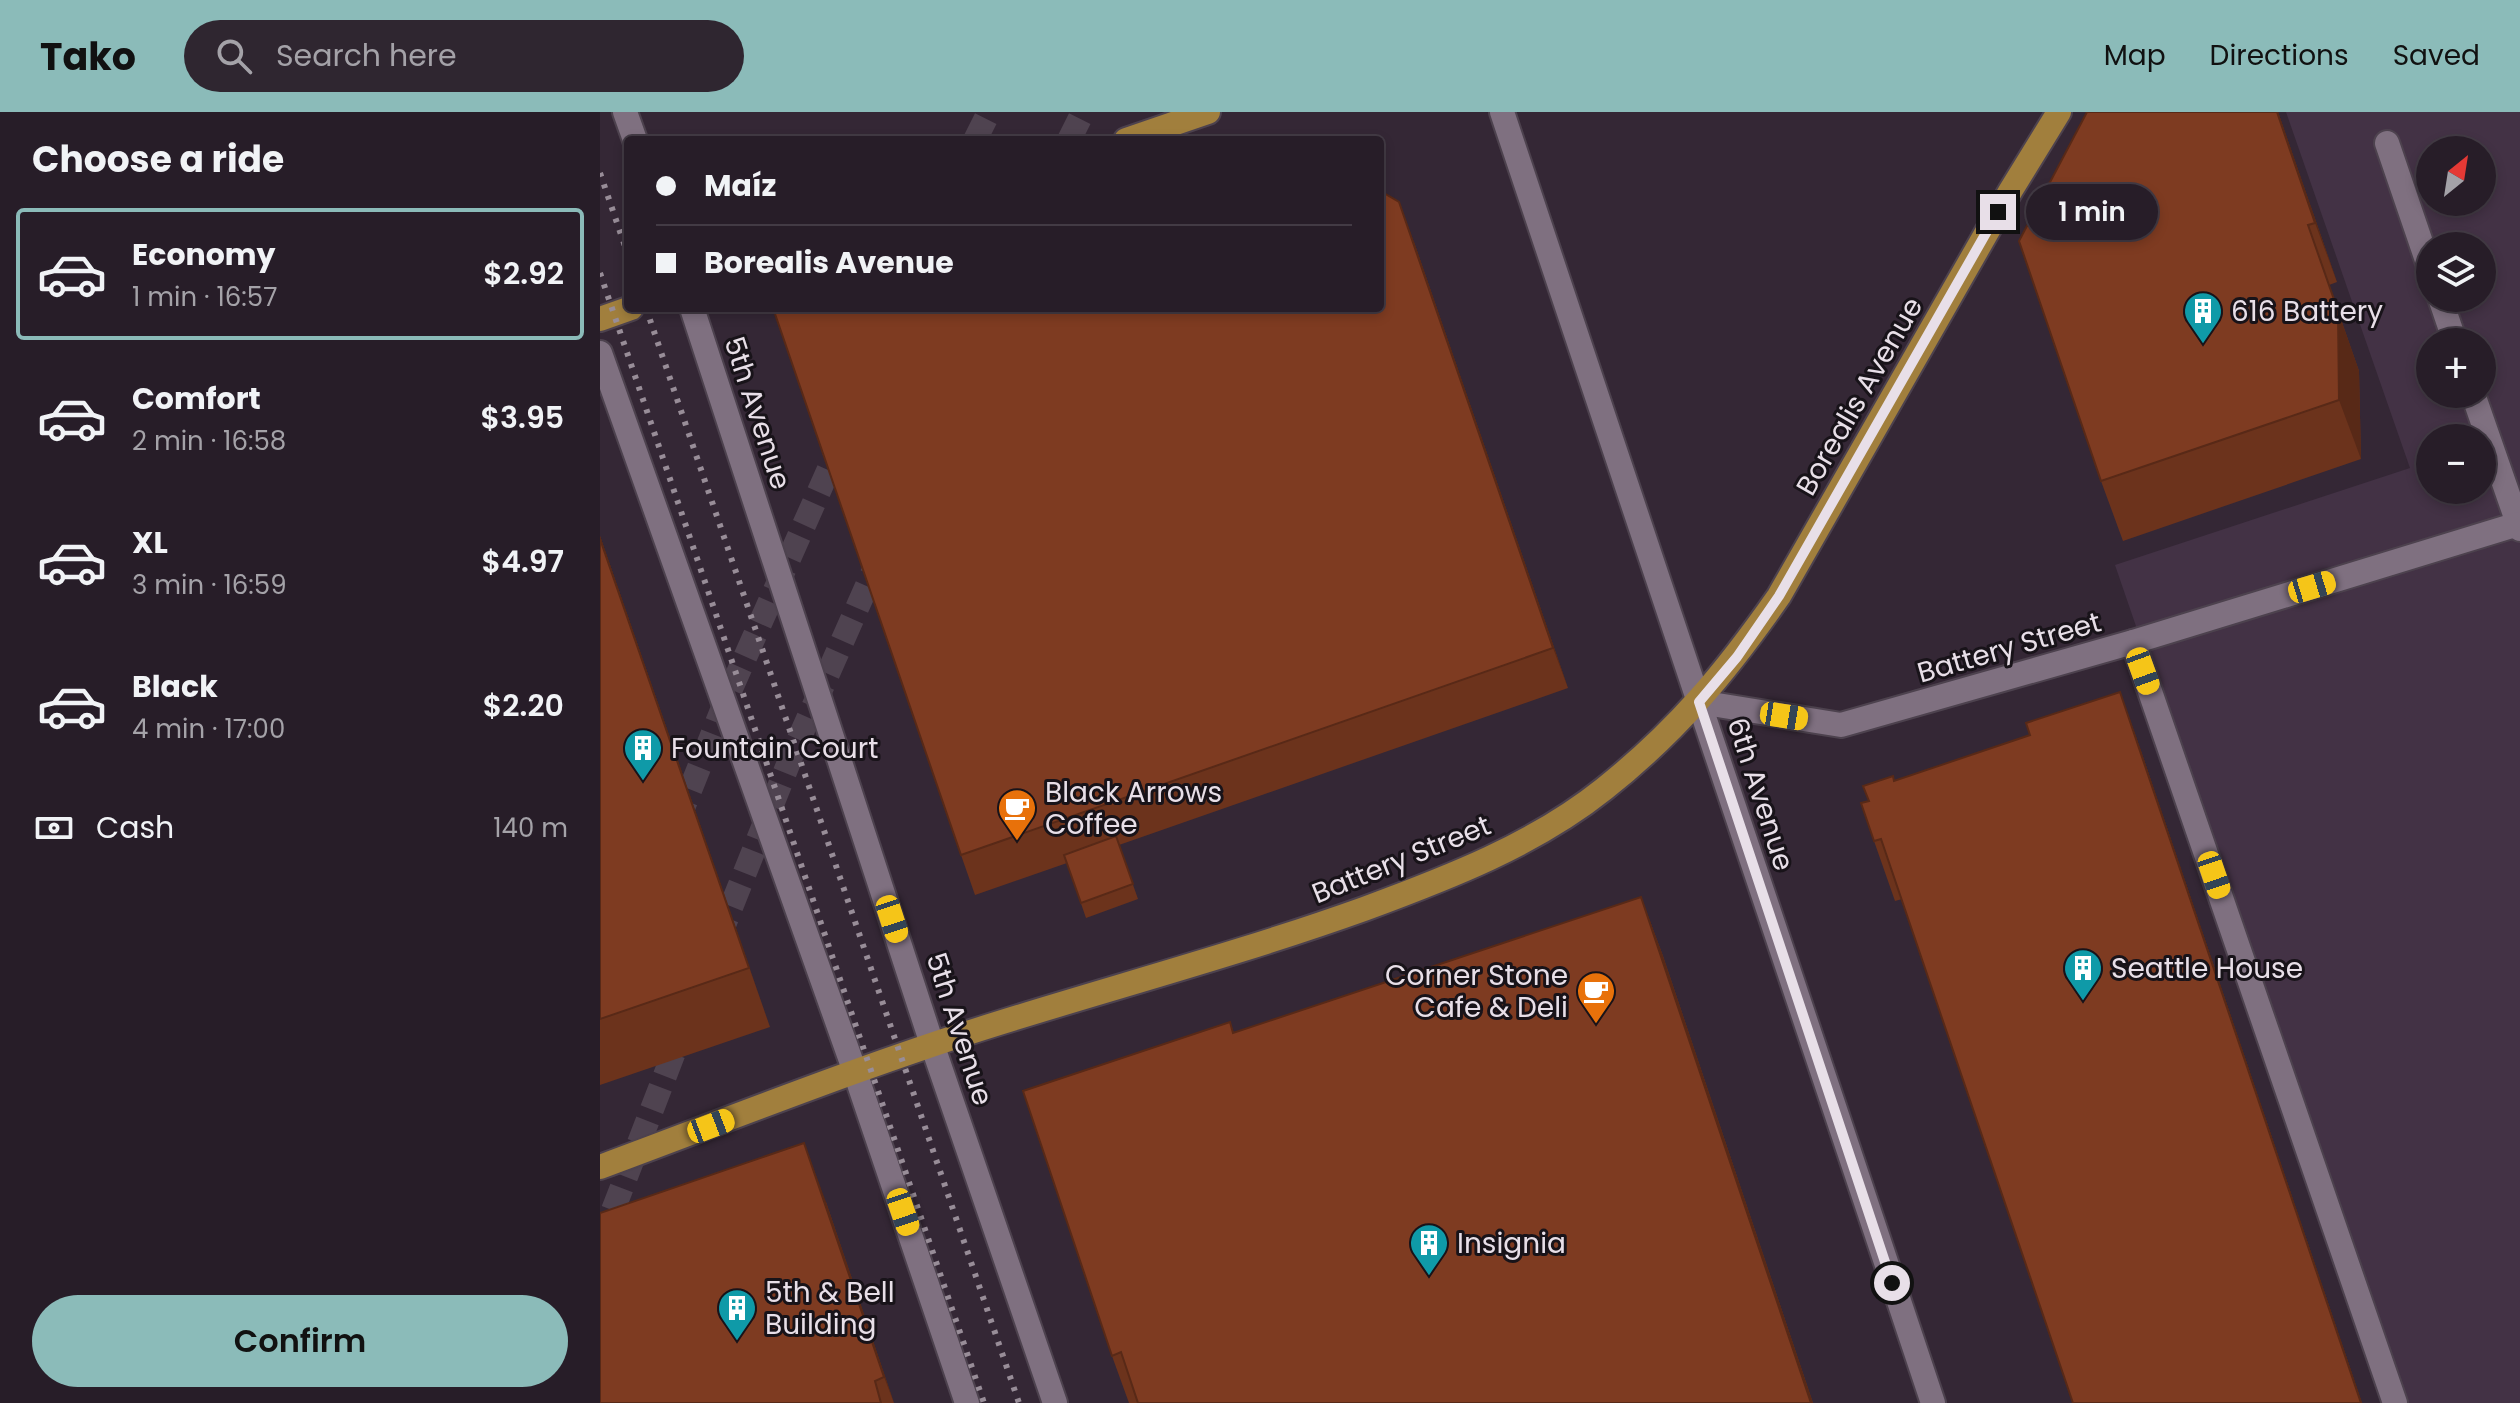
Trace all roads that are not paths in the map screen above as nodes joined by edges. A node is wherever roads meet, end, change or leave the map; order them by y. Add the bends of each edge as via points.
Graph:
1 (625, 112) edge
2 (1208, 112) edge
3 (1502, 112) edge
4 (2059, 112) edge
5 (634, 136) edge
6 (1138, 136) edge
7 (2387, 143) dead end
8 (2417, 232) edge
9 (624, 310) edge
10 (693, 312) edge
11 (600, 319) edge
12 (600, 353) edge
13 (2478, 408) edge
14 (2519, 526) edge
15 (2133, 642) junction
16 (1699, 702) junction
17 (932, 1044) junction
18 (855, 1072) junction
19 (600, 1167) edge
20 (967, 1403) edge
21 (1055, 1403) edge
22 (1933, 1403) edge
23 (2395, 1403) edge

1 - 5 main road
2 - 6 main road
3 - 16 main road, 6th Avenue
4 - 16 main road, Borealis Avenue via 1779,596
7 - 8 main road
9 - 11 main road
10 - 17 main road, 5th Avenue
12 - 18 main road
13 - 14 main road
14 - 15 main road, Battery Street
15 - 16 main road, Battery Street via 1841,725
15 - 23 main road
16 - 17 main road, Battery Street via 1605,789 1472,868 1298,932
16 - 22 main road, 6th Avenue
17 - 18 main road, Battery Street
17 - 21 main road, 5th Avenue
18 - 19 main road, Battery Street
18 - 20 main road

